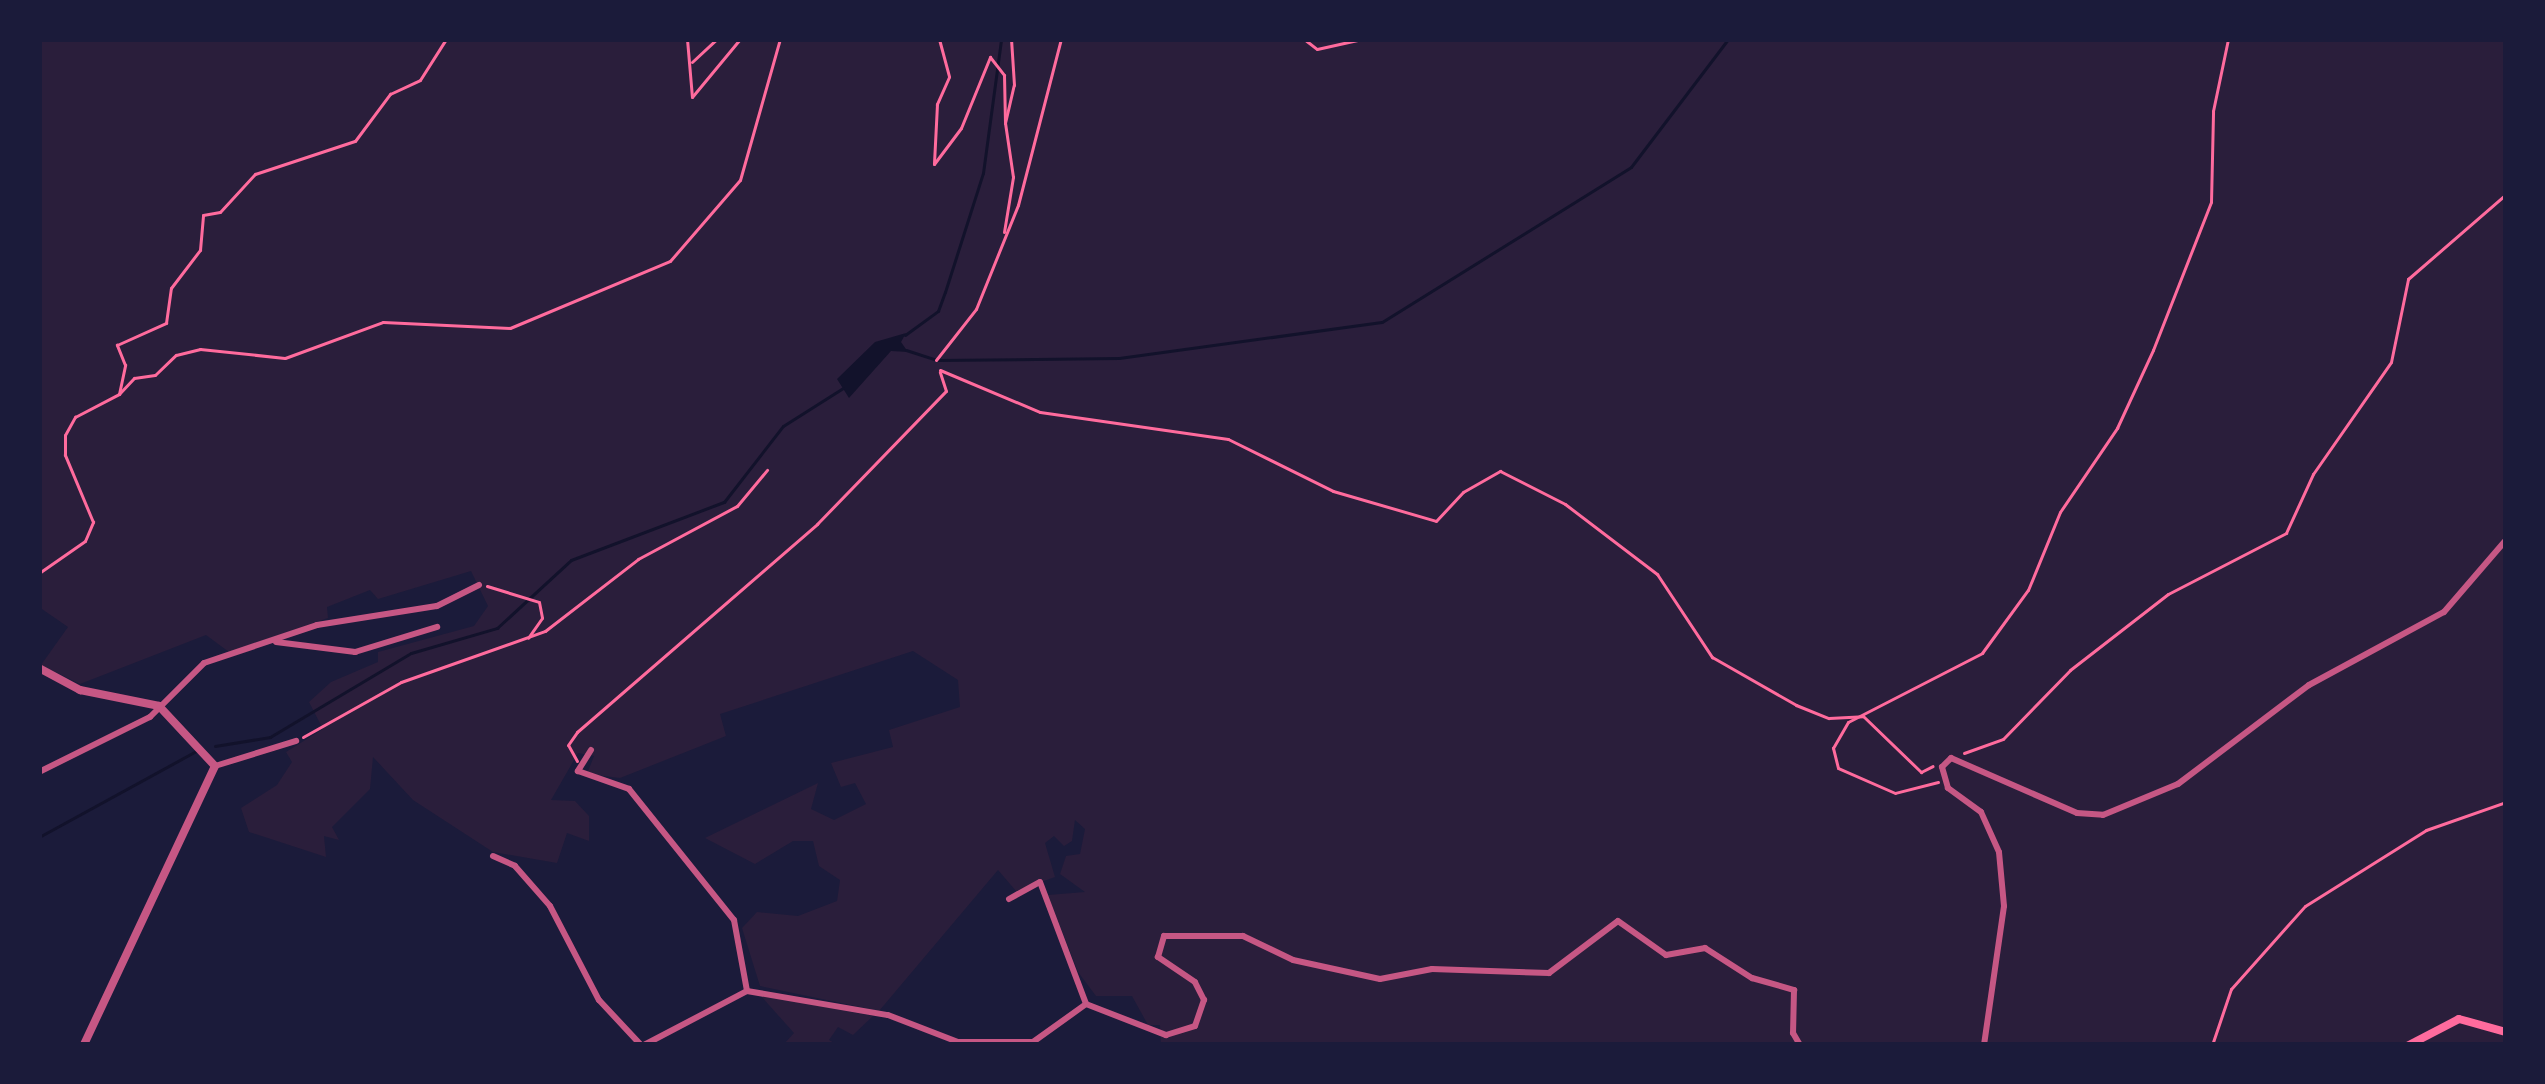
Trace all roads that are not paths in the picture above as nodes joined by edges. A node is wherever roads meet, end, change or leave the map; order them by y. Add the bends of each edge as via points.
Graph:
1 (2506, 540) edge
2 (479, 585) road end
3 (437, 627) dead end
4 (273, 641) junction
5 (39, 668) edge
6 (159, 706) junction
7 (296, 741) road end
8 (591, 750) dead end
9 (215, 766) junction
10 (39, 772) edge
11 (493, 856) dead end
12 (1009, 899) dead end
13 (748, 992) junction
14 (1086, 1004) junction
15 (2506, 1032) edge
16 (84, 1045) edge
17 (642, 1045) edge
18 (1800, 1045) edge
19 (1984, 1045) edge
20 (2409, 1045) edge

1 - 19 street via 2444,612 2309,685 2178,784 2103,815 2077,813 1951,758 1942,767 1946,779 1981,812 1999,852 2004,906
2 - 4 street via 379,621 317,625
3 - 4 street via 345,653
4 - 6 street via 204,663
5 - 6 street via 80,690
6 - 9 street
6 - 10 street
7 - 9 street
8 - 13 street via 577,761 584,776 629,789 734,920
9 - 16 street
11 - 17 street via 514,866 550,906 593,990
12 - 14 street via 1040,882
13 - 14 street via 863,1009 958,1042 998,1045 1034,1042
13 - 17 street
14 - 18 street via 1166,1035 1196,1026 1204,1000 1195,982 1158,957 1164,936 1243,936 1293,960 1380,980 1432,969 1549,973 1618,921 1666,956 1705,948 1752,978 1794,990
15 - 20 main road via 2459,1019

